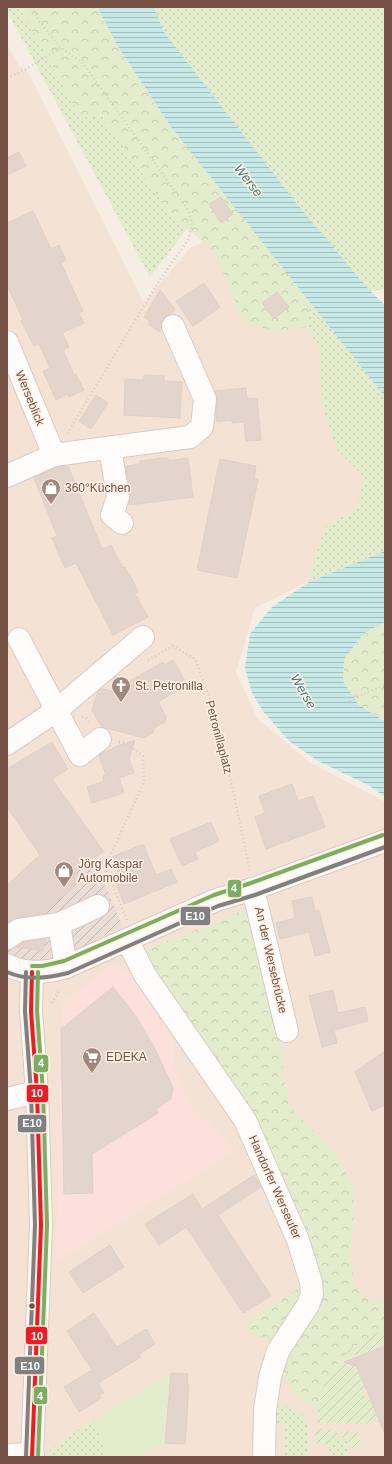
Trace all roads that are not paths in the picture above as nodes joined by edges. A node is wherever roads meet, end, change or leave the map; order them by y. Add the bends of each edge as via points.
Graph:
1 (173, 326) dead end
2 (7, 342) edge
3 (110, 448) junction
4 (54, 455) junction
5 (7, 476) edge
6 (122, 523) dead end
7 (143, 637) dead end
8 (19, 639) dead end
9 (57, 710) junction
10 (100, 739) road end
11 (7, 744) edge
12 (385, 841) edge
13 (252, 883) junction
14 (98, 906) dead end
15 (59, 924) junction
16 (128, 932) junction
17 (7, 938) edge
18 (7, 965) edge
19 (66, 967) junction
20 (32, 972) junction
21 (287, 1031) dead end
22 (37, 1092) junction
23 (7, 1099) edge
24 (7, 1455) edge
25 (32, 1455) edge
26 (264, 1457) edge

1 - 3 street via 205,399 202,427 190,437
2 - 4 street, Werseblick
3 - 4 street
3 - 6 street via 118,496 112,515
4 - 5 street
7 - 9 street
8 - 9 street
9 - 10 street via 80,755
9 - 11 street
12 - 13 street
13 - 16 street via 216,900
13 - 21 street, An der Wersebrücke
14 - 15 street
15 - 17 street via 19,930
15 - 19 street
16 - 19 street
16 - 26 street, Handorfer Werseufer via 145,975 246,1120 298,1240 311,1282 312,1294 308,1305 278,1351 270,1377 265,1410
18 - 20 street
19 - 20 street
20 - 22 street via 31,1011
22 - 23 street
22 - 25 street via 41,1225
24 - 25 street

